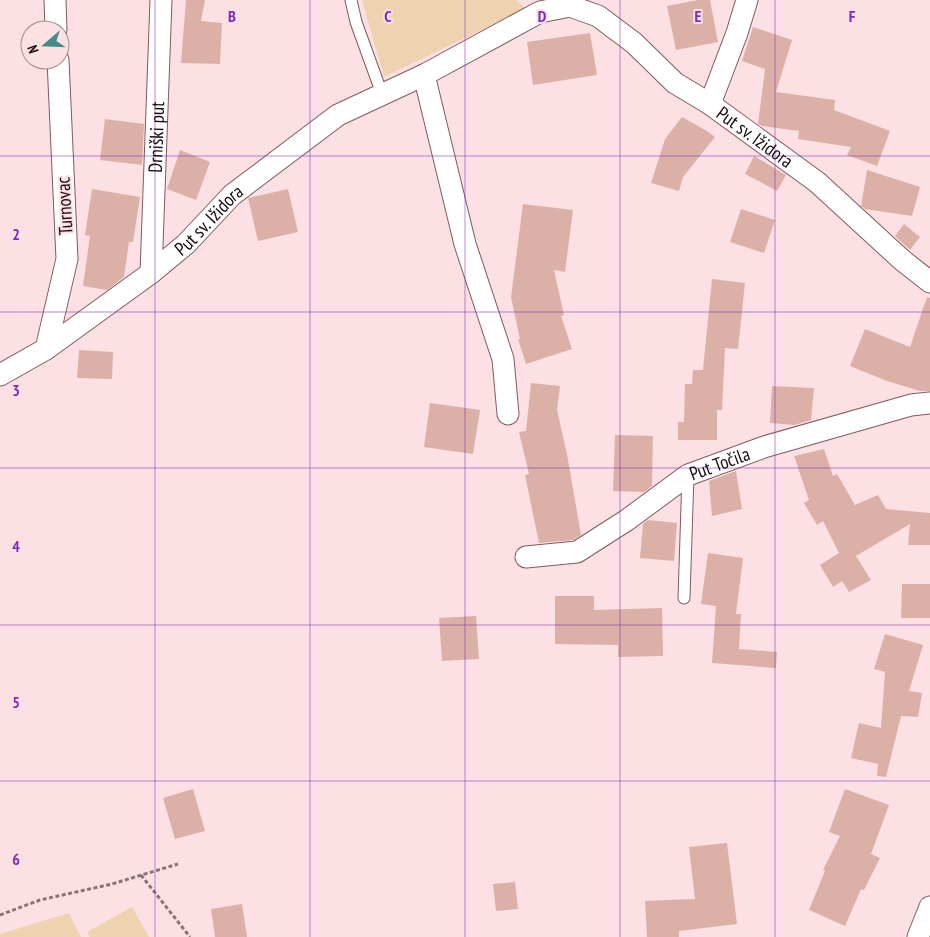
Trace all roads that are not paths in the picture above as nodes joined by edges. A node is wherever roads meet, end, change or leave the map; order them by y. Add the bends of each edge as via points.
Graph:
1 (55, 0) edge
2 (160, 0) edge
3 (350, 0) edge
4 (747, 0) edge
5 (570, 3) edge
6 (56, 20) edge
7 (58, 70) edge
8 (424, 75) junction
9 (382, 94) junction
10 (710, 104) junction
11 (151, 273) junction
12 (930, 282) edge
13 (46, 349) junction
14 (0, 376) edge
15 (930, 403) edge
16 (508, 414) dead end
17 (688, 475) junction
18 (526, 556) dead end
19 (684, 598) dead end
20 (930, 907) edge
21 (918, 937) edge

1 - 6 street
2 - 11 street, Drniški put
3 - 9 lane
4 - 10 street
5 - 8 street, Put sv. Ižidora via 540,12
5 - 10 street, Put sv. Ižidora via 598,16 634,43 675,83
7 - 13 street, Turnovac via 67,259
8 - 9 street, Put sv. Ižidora
8 - 16 street via 466,244 504,359
9 - 11 street, Put sv. Ižidora via 338,115 232,195 186,244
10 - 12 street, Put sv. Ižidora via 817,182
11 - 13 street, Put sv. Ižidora
13 - 14 street, Put sv. Ižidora
15 - 17 street, Put Točila via 911,405 764,447
17 - 18 street, Put Točila via 578,552
17 - 19 lane
20 - 21 street

